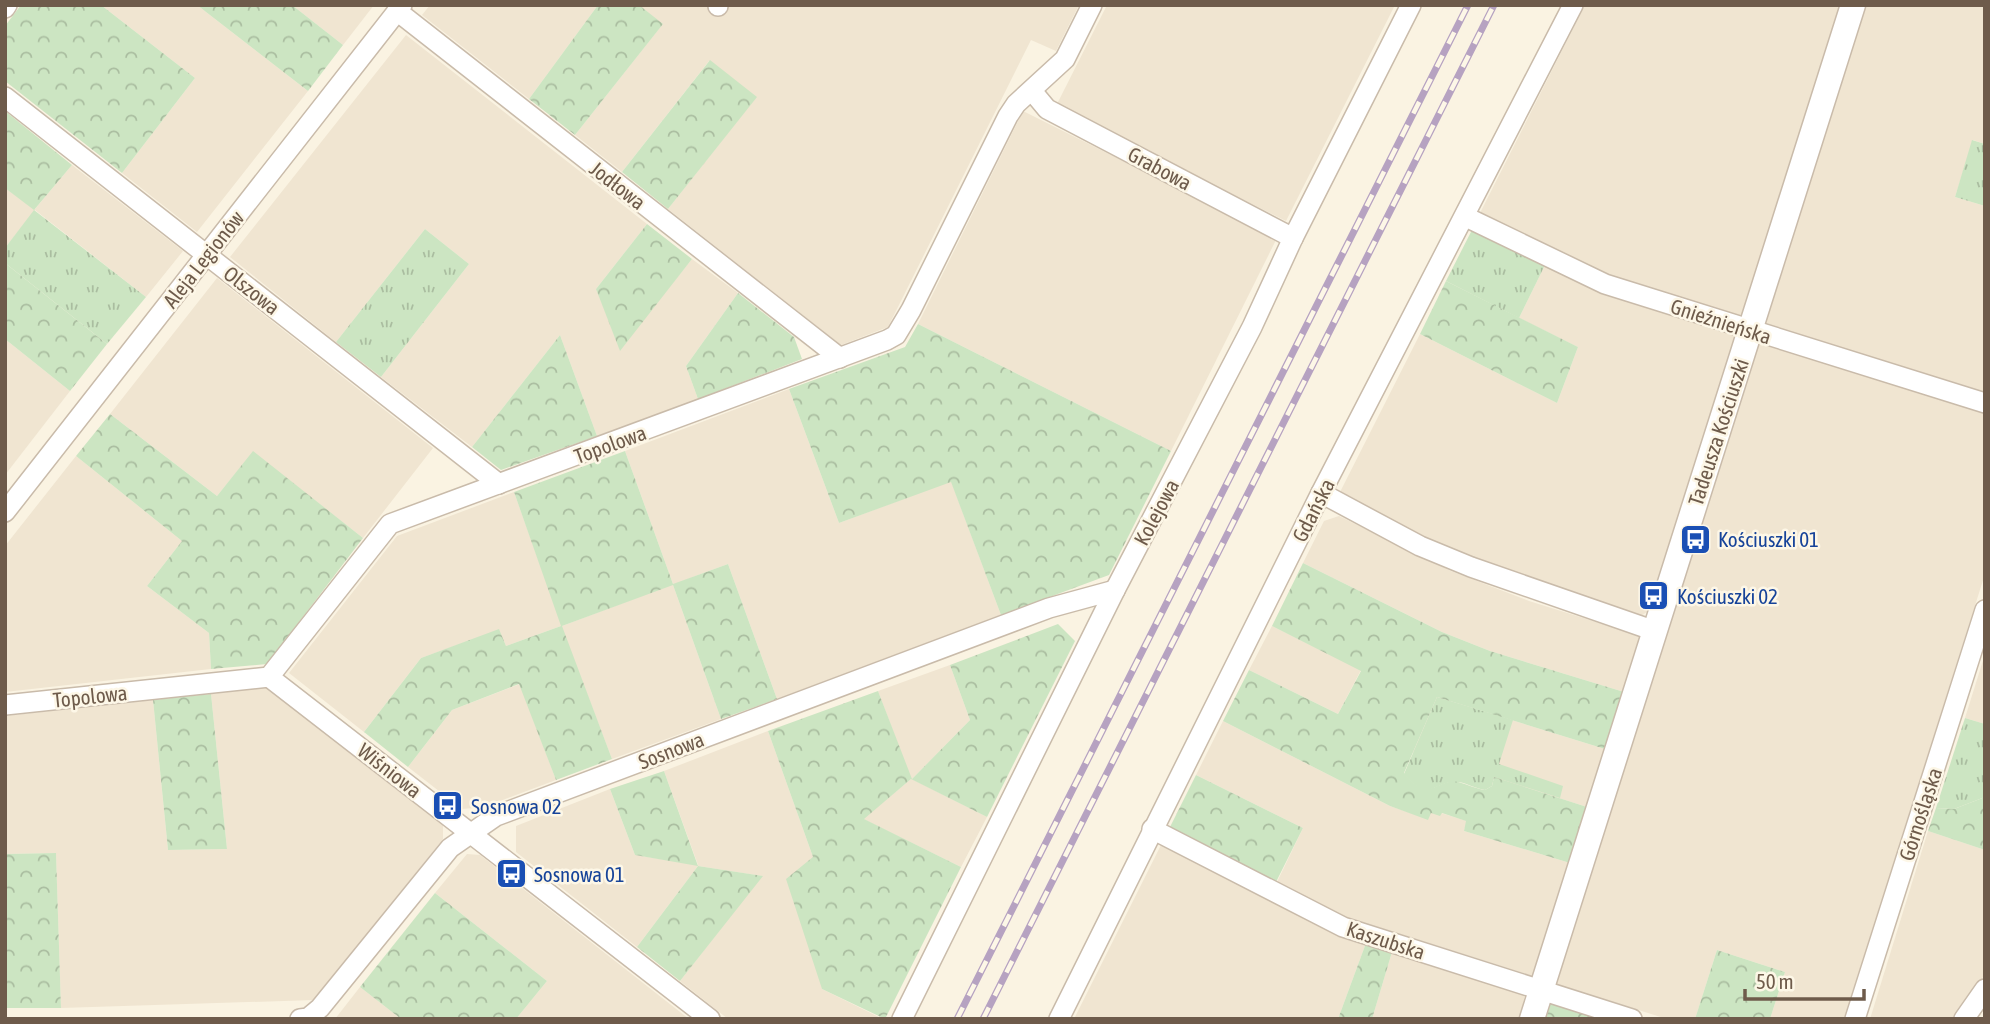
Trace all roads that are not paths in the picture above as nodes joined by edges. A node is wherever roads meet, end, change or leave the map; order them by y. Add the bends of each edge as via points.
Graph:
1 (1092, 5) edge
2 (1411, 5) edge
3 (1573, 5) edge
4 (1853, 5) edge
5 (399, 8) edge
6 (1032, 91) junction
7 (5, 97) edge
8 (1466, 217) junction
9 (1293, 238) junction
10 (207, 255) junction
11 (1750, 330) junction
12 (840, 358) junction
13 (1985, 403) edge
14 (499, 484) junction
15 (1321, 493) junction
16 (5, 512) edge
17 (1115, 590) junction
18 (1985, 610) edge
19 (1655, 631) junction
20 (269, 677) junction
21 (5, 705) edge
22 (1153, 829) junction
23 (470, 831) junction
24 (1985, 989) edge
25 (1541, 990) junction
26 (300, 1019) edge
27 (710, 1019) edge
28 (902, 1019) edge
29 (1059, 1019) edge
30 (1532, 1019) edge
31 (1632, 1019) edge
32 (1856, 1019) edge
33 (1964, 1019) edge

1 - 6 street, Topolowa via 1065,59
2 - 9 street, Kolejowa
3 - 8 street, Gdańska
4 - 11 street, Tadeusza Kościuszki
5 - 10 street, Aleja Legionów
5 - 12 street, Jodłowa
6 - 9 street, Grabowa via 1047,109
6 - 12 street, Topolowa via 1008,116 900,330 887,340
7 - 10 street, Olszowa
8 - 11 street, Gnieźnieńska via 1605,284
8 - 15 street, Gdańska
9 - 17 street, Kolejowa via 1252,327
10 - 14 street, Olszowa
10 - 16 street, Aleja Legionów
11 - 13 street, Gnieźnieńska
11 - 19 street, Tadeusza Kościuszki
12 - 14 street, Topolowa
14 - 20 street, Topolowa via 390,524
15 - 19 street via 1420,546
15 - 22 street, Gdańska
17 - 23 street, Sosnowa via 1049,608 883,670 496,816
17 - 28 street, Kolejowa
18 - 32 street, Górnośląska
19 - 25 street, Tadeusza Kościuszki
20 - 21 street, Topolowa
20 - 23 street, Wiśniowa
22 - 25 street, Kaszubska via 1343,927
22 - 29 street, Gdańska
23 - 26 street, Sosnowa via 450,848 320,1008
23 - 27 street, Wiśniowa
24 - 33 street
25 - 30 street, Tadeusza Kościuszki
25 - 31 street, Kaszubska

